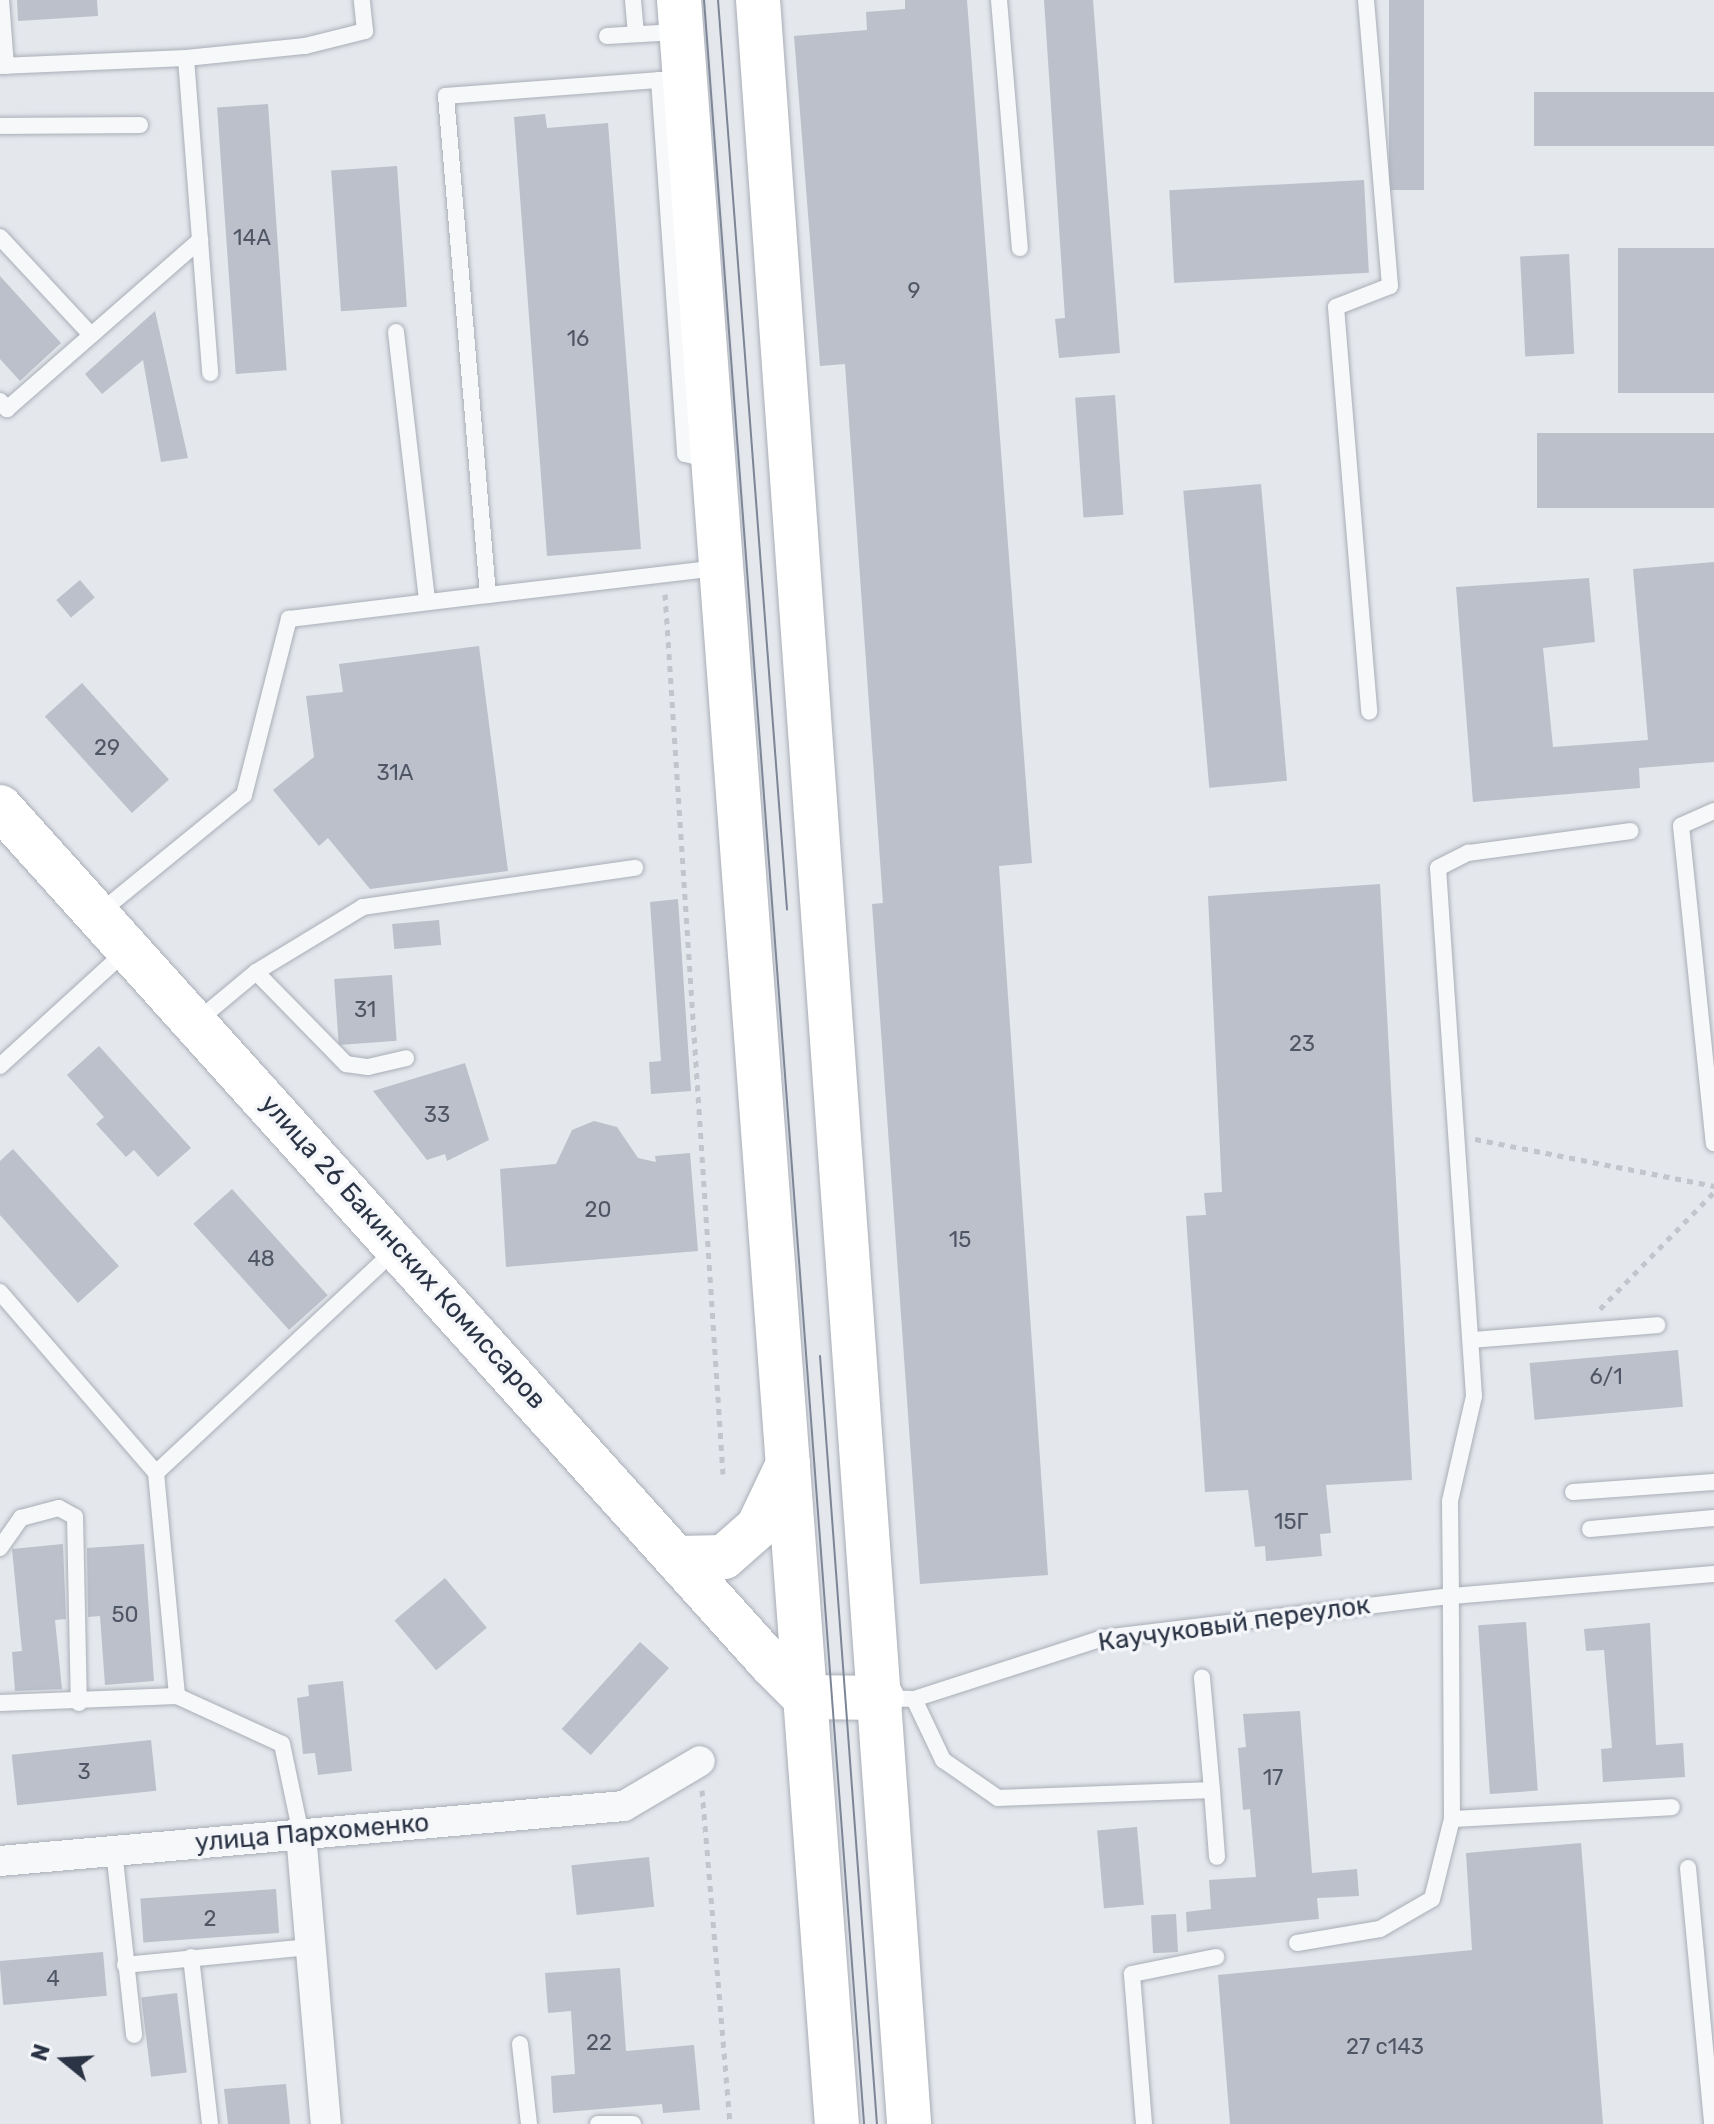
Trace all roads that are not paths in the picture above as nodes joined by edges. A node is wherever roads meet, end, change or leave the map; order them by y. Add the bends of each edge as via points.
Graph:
1 (1, 0) edge
2 (362, 0) edge
3 (633, 0) edge
4 (758, 0) edge
5 (999, 0) edge
6 (1366, 0) edge
7 (664, 22) edge
8 (607, 36) dead end
9 (186, 58) junction
10 (3, 66) edge
11 (670, 80) junction
12 (140, 125) dead end
13 (0, 126) edge
14 (0, 237) edge
15 (200, 240) junction
16 (1020, 248) dead end
17 (396, 332) dead end
18 (91, 335) junction
19 (210, 373) dead end
20 (0, 401) edge
21 (719, 568) junction
22 (488, 595) junction
23 (427, 601) junction
24 (1369, 712) dead end
25 (0, 807) edge
26 (1714, 811) edge
27 (1631, 831) dead end
28 (635, 868) dead end
29 (97, 915) junction
30 (128, 950) junction
31 (256, 972) junction
32 (194, 1023) junction
33 (406, 1058) dead end
34 (0, 1066) edge
35 (1714, 1143) edge
36 (399, 1246) junction
37 (0, 1292) edge
38 (1657, 1325) dead end
39 (1472, 1340) junction
40 (790, 1458) junction
41 (156, 1473) junction
42 (1714, 1482) edge
43 (1573, 1492) dead end
44 (1714, 1518) edge
45 (1590, 1529) dead end
46 (0, 1548) edge
47 (677, 1558) junction
48 (1714, 1574) edge
49 (1451, 1596) junction
50 (1202, 1677) dead end
51 (177, 1696) junction
52 (804, 1697) junction
53 (898, 1698) junction
54 (0, 1703) edge
55 (79, 1703) junction
56 (700, 1761) road end
57 (1212, 1790) junction
58 (1672, 1807) dead end
59 (1452, 1819) junction
60 (301, 1834) junction
61 (114, 1850) junction
62 (1217, 1857) dead end
63 (0, 1861) edge
64 (1688, 1868) dead end
65 (1297, 1943) dead end
66 (309, 1947) junction
67 (191, 1957) junction
68 (1216, 1957) dead end
69 (125, 1965) junction
70 (134, 2035) dead end
71 (520, 2044) dead end
72 (210, 2124) edge
73 (326, 2124) edge
74 (529, 2124) edge
75 (598, 2124) edge
76 (633, 2124) edge
77 (837, 2124) edge
78 (909, 2124) edge
79 (1144, 2124) edge
80 (1712, 2124) edge

1 - 10 lane
2 - 9 lane via 365,31 305,46
3 - 7 lane
4 - 53 main road via 797,606
5 - 16 lane
6 - 24 lane via 1390,286 1336,307
7 - 8 lane
7 - 11 main road
9 - 10 lane
9 - 15 lane
11 - 21 main road
11 - 22 lane via 446,96
12 - 13 lane
14 - 18 lane
15 - 18 lane
15 - 19 lane
17 - 23 lane
18 - 20 lane via 7,409
21 - 22 lane
21 - 40 main road
22 - 23 lane
23 - 29 lane via 289,619 244,795
25 - 29 main road, улица 26 Бакинских Комиссаров
26 - 35 lane via 1681,826
27 - 39 lane via 1468,853 1438,868
28 - 31 lane via 363,907
29 - 30 main road, улица 26 Бакинских Комиссаров
30 - 32 main road, улица 26 Бакинских Комиссаров
30 - 34 lane
31 - 32 lane
31 - 33 lane via 346,1064 368,1067
32 - 36 main road, улица 26 Бакинских Комиссаров
36 - 41 lane
36 - 47 main road, улица 26 Бакинских Комиссаров
37 - 41 lane
38 - 39 lane
39 - 49 lane via 1474,1396 1450,1501
40 - 47 main road via 758,1527 724,1557
40 - 52 main road
41 - 51 lane
42 - 43 lane
44 - 45 lane
46 - 55 lane via 21,1518 59,1508 75,1517
47 - 52 main road, улица 26 Бакинских Комиссаров
48 - 49 lane, Каучуковый переулок
49 - 53 lane, Каучуковый переулок via 1103,1638
49 - 59 lane
50 - 57 lane
51 - 55 lane
51 - 60 lane via 282,1744
52 - 53 main road
52 - 77 main road
53 - 57 lane via 943,1760 998,1798
53 - 78 main road
54 - 55 lane
56 - 60 street, улица Пархоменко via 624,1806
57 - 62 lane
58 - 59 lane
59 - 65 lane via 1432,1899 1380,1929
60 - 61 street, улица Пархоменко
60 - 66 street
61 - 63 street, улица Пархоменко
61 - 69 lane
64 - 80 lane
66 - 67 lane
66 - 73 street
67 - 69 lane
67 - 72 lane
68 - 79 lane via 1132,1974
69 - 70 lane
71 - 74 lane
75 - 76 lane

